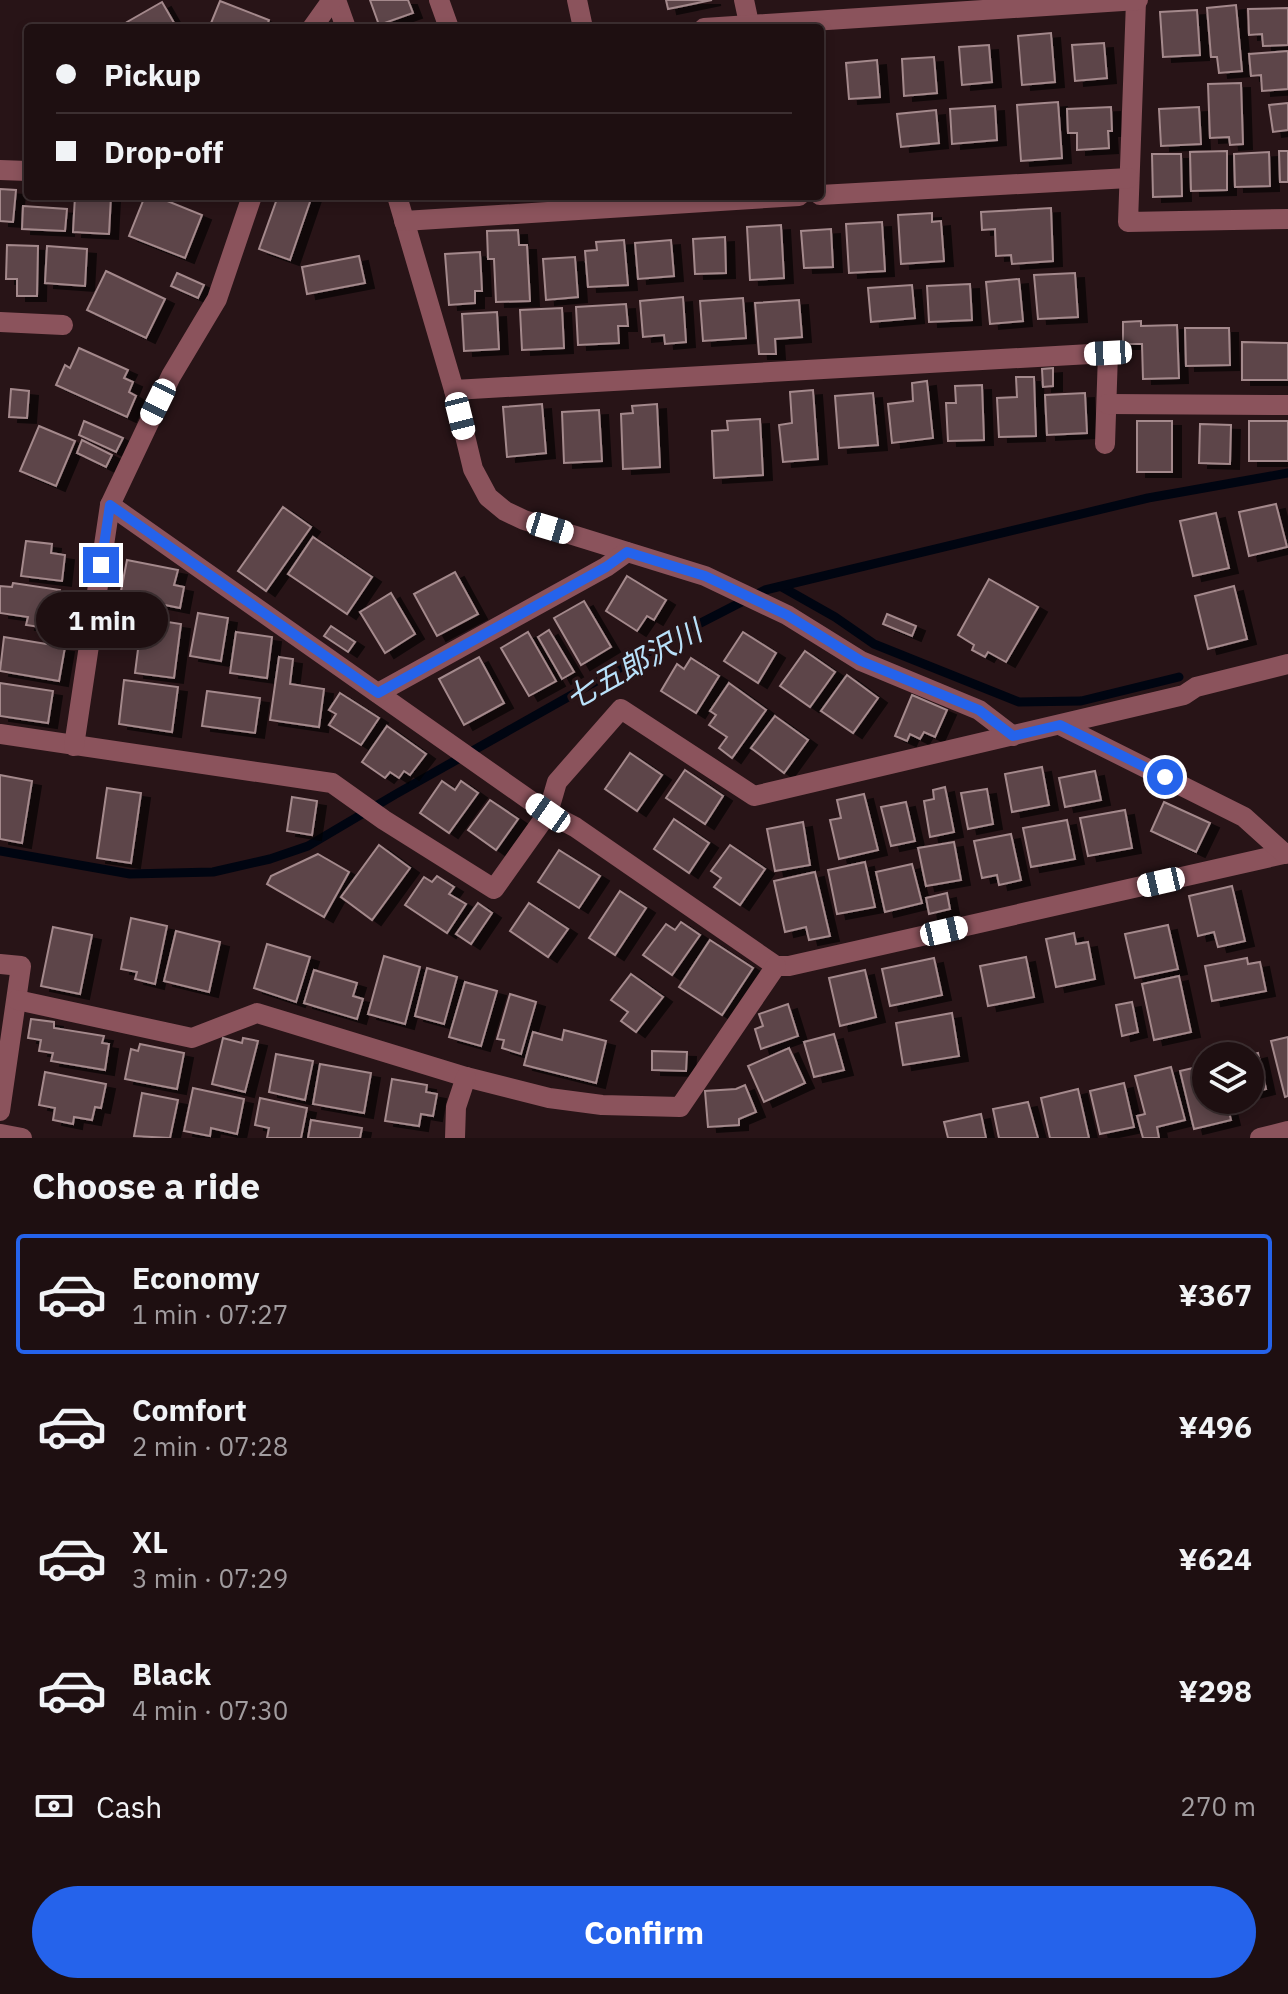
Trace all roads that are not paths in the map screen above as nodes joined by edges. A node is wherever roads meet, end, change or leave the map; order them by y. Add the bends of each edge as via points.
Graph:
1 (334, 0) edge
2 (439, 0) edge
3 (577, 0) edge
4 (744, 0) edge
5 (1137, 0) edge
6 (908, 8) edge
7 (315, 24) edge
8 (344, 24) edge
9 (448, 24) edge
10 (582, 24) edge
11 (749, 24) edge
12 (775, 24) edge
13 (0, 170) edge
14 (24, 171) edge
15 (1129, 178) junction
16 (824, 195) edge
17 (251, 200) edge
18 (398, 200) edge
19 (718, 200) edge
20 (1288, 219) edge
21 (404, 221) junction
22 (0, 322) edge
23 (63, 325) dead end
24 (454, 390) junction
25 (1107, 404) junction
26 (1288, 405) edge
27 (1105, 444) dead end
28 (110, 505) junction
29 (627, 552) junction
30 (1288, 664) edge
31 (378, 693) junction
32 (1060, 725) junction
33 (0, 734) edge
34 (1013, 736) junction
35 (74, 746) junction
36 (548, 813) junction
37 (1286, 853) edge
38 (0, 964) edge
39 (776, 966) junction
40 (17, 1000) junction
41 (466, 1077) junction
42 (0, 1111) edge
43 (0, 1123) edge
44 (1288, 1131) edge
45 (1, 1136) edge
46 (22, 1138) edge
47 (455, 1138) edge
48 (1260, 1138) edge

1 - 7 street
1 - 8 street
2 - 9 street
3 - 10 street
4 - 11 street
5 - 6 street
5 - 15 street
6 - 12 street
13 - 14 street
15 - 16 street
15 - 20 street via 1128,222
17 - 28 street via 217,299 171,376
18 - 21 street
19 - 21 street
21 - 24 street
22 - 23 street
24 - 25 street via 1108,353
24 - 29 street via 473,469 488,497 524,520
25 - 26 street
25 - 27 street
28 - 31 street
28 - 35 street
29 - 31 street
29 - 34 street via 705,576 787,615 861,661 979,710
30 - 32 street
31 - 36 street
32 - 34 street
32 - 37 street via 1244,817
33 - 35 street
34 - 36 street via 754,796 621,709 557,782
35 - 36 street via 332,783 494,889
36 - 39 street
37 - 39 street
38 - 40 street via 21,966
39 - 41 street via 680,1107 549,1098
40 - 41 street via 192,1038 257,1013
40 - 42 street
41 - 47 street via 456,1107
43 - 45 street
44 - 48 street
45 - 46 street

